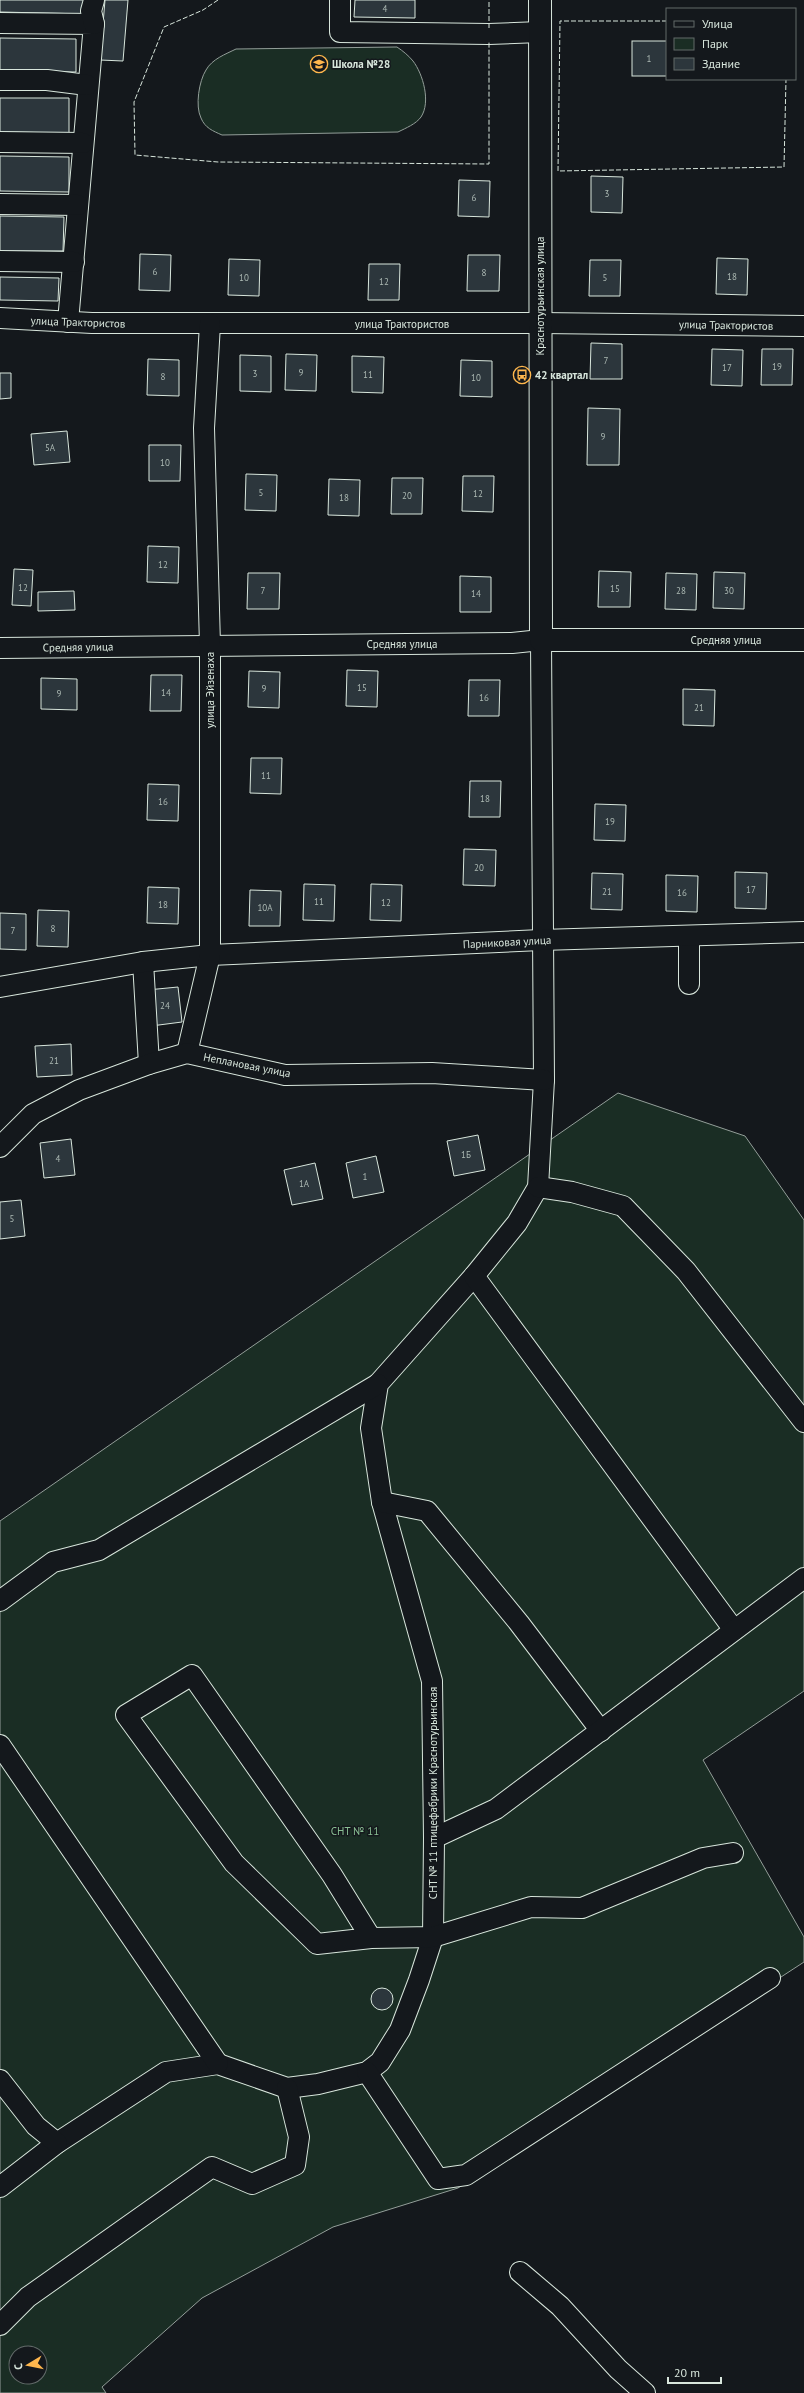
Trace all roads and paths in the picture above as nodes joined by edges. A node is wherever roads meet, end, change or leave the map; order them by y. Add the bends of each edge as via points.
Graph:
1 (94, 0) edge
2 (340, 0) edge
3 (540, 0) edge
4 (0, 23) edge
5 (94, 24) junction
6 (540, 32) junction
7 (0, 80) edge
8 (87, 85) junction
9 (0, 142) edge
10 (83, 143) junction
11 (0, 204) edge
12 (78, 205) junction
13 (0, 261) edge
14 (74, 262) junction
15 (0, 318) edge
16 (68, 322) junction
17 (540, 323) junction
18 (210, 324) junction
19 (804, 326) edge
20 (541, 640) junction
21 (804, 640) edge
22 (210, 645) junction
23 (0, 648) edge
24 (804, 932) edge
25 (689, 936) junction
26 (542, 940) junction
27 (210, 955) junction
28 (143, 962) junction
29 (689, 984) dead end
30 (0, 987) edge
31 (187, 1053) junction
32 (149, 1064) junction
33 (544, 1080) junction
34 (0, 1147) edge
35 (538, 1187) junction
36 (474, 1276) junction
37 (378, 1384) junction
38 (804, 1422) edge
39 (382, 1502) junction
40 (804, 1578) edge
41 (0, 1601) edge
42 (734, 1630) junction
43 (600, 1731) junction
44 (0, 1745) edge
45 (434, 1838) junction
46 (733, 1853) dead end
47 (433, 1937) junction
48 (371, 1938) junction
49 (770, 1978) dead end
50 (218, 2064) junction
51 (367, 2072) junction
52 (0, 2080) edge
53 (287, 2088) junction
54 (57, 2143) junction
55 (0, 2187) edge
56 (520, 2272) dead end
57 (0, 2324) edge
58 (645, 2393) edge

1 - 5 street via 91,11
2 - 6 street via 340,32
3 - 6 main road, Краснотурьинская улица
4 - 5 street
5 - 8 street
6 - 17 main road, Краснотурьинская улица
7 - 8 street via 47,80
8 - 10 street
9 - 10 street
10 - 12 street
11 - 12 street
12 - 14 street
13 - 14 street
14 - 16 street
15 - 16 street, улица Трактористов
16 - 18 street, улица Трактористов
17 - 18 street, улица Трактористов
17 - 19 street, улица Трактористов
17 - 20 main road, Краснотурьинская улица
18 - 22 street, улица Эйзенаха via 204,428
20 - 21 main road, Средняя улица
20 - 22 street, Средняя улица via 512,643
20 - 26 street
22 - 23 street, Средняя улица
22 - 27 street, улица Эйзенаха
24 - 25 street, Парниковая улица
25 - 26 street, Парниковая улица
25 - 29 street
26 - 27 street, Парниковая улица
26 - 33 street
27 - 28 street, Парниковая улица
27 - 31 street, улица Эйзенаха
28 - 30 street, Парниковая улица
28 - 32 street
31 - 32 street, Неплановая улица
31 - 33 street, Неплановая улица via 285,1075 432,1073
32 - 34 street, Неплановая улица via 79,1090 33,1114
33 - 35 street
35 - 36 street via 517,1223
35 - 38 street via 572,1192 623,1206 686,1271
36 - 37 street
36 - 42 street
37 - 39 street, СНТ № 11 птицефабрики Краснотурьинская via 371,1428
37 - 41 street via 99,1550 52,1562
39 - 43 street via 426,1511 519,1623
39 - 45 street, СНТ № 11 птицефабрики Краснотурьинская via 432,1681
40 - 42 street
42 - 43 street
43 - 45 street via 496,1809
44 - 50 street
45 - 47 street, СНТ № 11 птицефабрики Краснотурьинская
46 - 47 street via 703,1858 582,1908 531,1908
47 - 48 street
47 - 51 street, СНТ № 11 птицефабрики Краснотурьинская via 400,2030 380,2062
48 - 48 street via 332,1875 192,1675 126,1715 234,1864 317,1944
49 - 51 street via 466,2175 438,2179
50 - 53 street, СНТ № 11 птицефабрики Краснотурьинская
50 - 54 street, СНТ № 11 птицефабрики Краснотурьинская via 166,2072
51 - 53 street, СНТ № 11 птицефабрики Краснотурьинская via 318,2084
52 - 54 street via 36,2126
53 - 57 street via 299,2137 295,2165 252,2184 212,2167 28,2297
54 - 55 street, СНТ № 11 птицефабрики Краснотурьинская
56 - 58 street via 560,2306 618,2369

